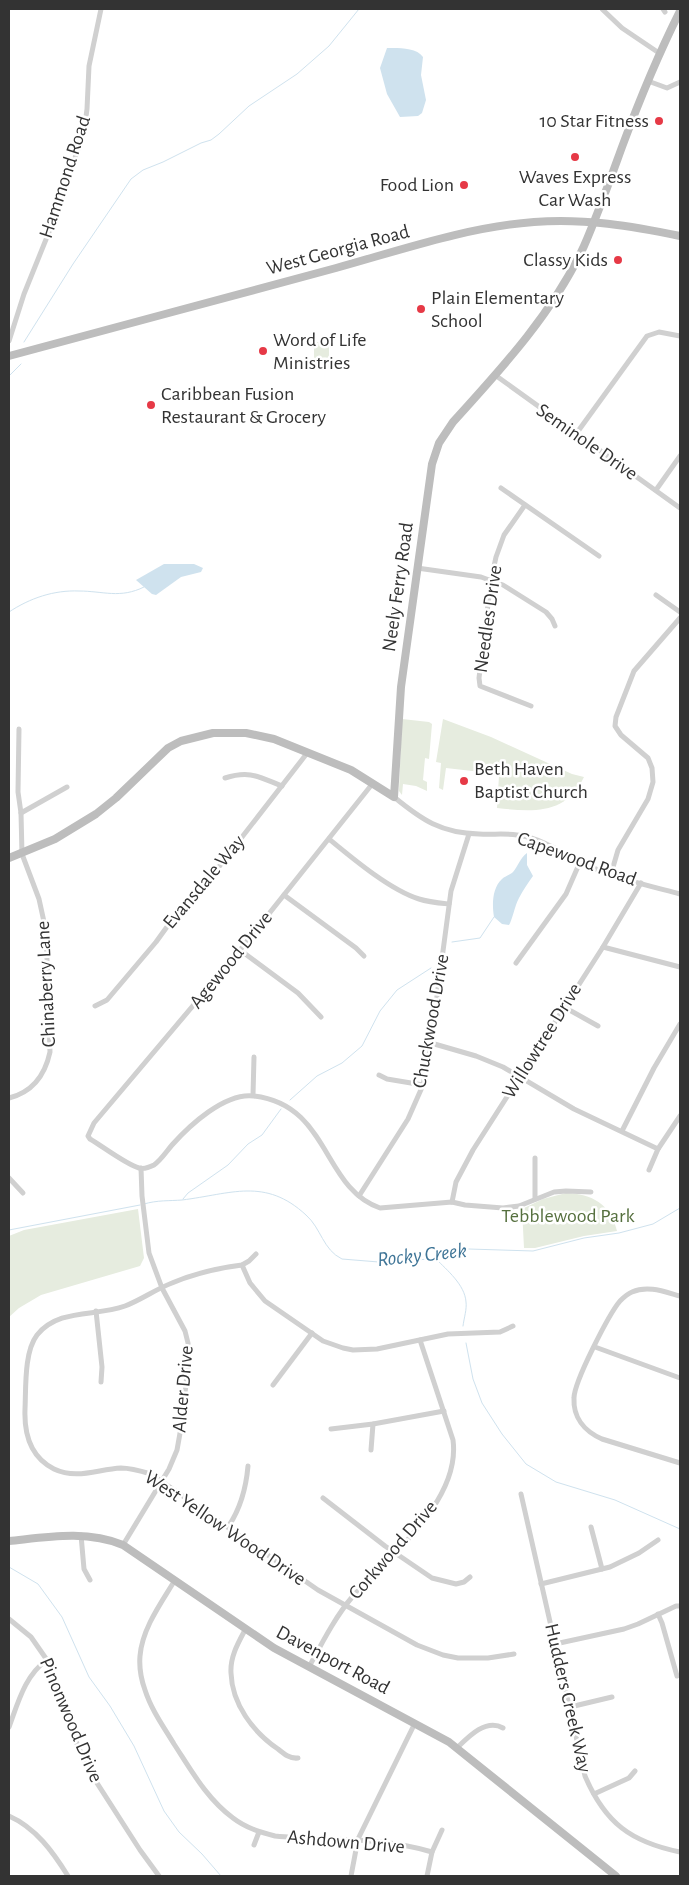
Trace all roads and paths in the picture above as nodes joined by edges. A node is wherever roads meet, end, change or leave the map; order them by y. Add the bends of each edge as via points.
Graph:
1 (101, 9) edge
2 (602, 9) edge
3 (680, 11) edge
4 (659, 53) junction
5 (648, 81) junction
6 (680, 82) edge
7 (594, 222) junction
8 (680, 236) edge
9 (680, 336) edge
10 (9, 341) edge
11 (9, 356) edge
12 (495, 375) junction
13 (576, 434) junction
14 (680, 456) edge
15 (501, 488) dead end
16 (656, 490) junction
17 (524, 505) junction
18 (680, 508) edge
19 (599, 556) dead end
20 (418, 568) junction
21 (491, 580) junction
22 (656, 595) dead end
23 (680, 612) edge
24 (680, 618) edge
25 (555, 626) dead end
26 (531, 706) dead end
27 (18, 729) dead end
28 (308, 752) junction
29 (225, 778) dead end
30 (373, 783) junction
31 (282, 786) junction
32 (67, 787) dead end
33 (394, 797) junction
34 (21, 813) junction
35 (469, 834) junction
36 (329, 839) junction
37 (22, 854) junction
38 (9, 858) edge
39 (580, 862) junction
40 (611, 874) junction
41 (640, 883) junction
42 (680, 894) edge
43 (284, 895) junction
44 (449, 904) junction
45 (603, 947) junction
46 (240, 950) junction
47 (364, 956) dead end
48 (516, 963) dead end
49 (680, 967) edge
50 (95, 1006) dead end
51 (564, 1007) junction
52 (321, 1018) dead end
53 (680, 1024) edge
54 (598, 1026) dead end
55 (431, 1043) junction
56 (254, 1057) dead end
57 (379, 1075) dead end
58 (520, 1076) junction
59 (423, 1085) junction
60 (253, 1095) junction
61 (9, 1098) edge
62 (680, 1116) edge
63 (622, 1131) junction
64 (658, 1149) junction
65 (535, 1158) dead end
66 (141, 1168) junction
67 (649, 1170) dead end
68 (9, 1178) edge
69 (591, 1192) dead end
70 (23, 1193) dead end
71 (359, 1196) junction
72 (535, 1199) junction
73 (452, 1202) junction
74 (256, 1254) dead end
75 (242, 1265) junction
76 (162, 1288) junction
77 (680, 1296) edge
78 (96, 1311) junction
79 (513, 1326) dead end
80 (312, 1334) junction
81 (420, 1340) junction
82 (595, 1347) junction
83 (680, 1378) edge
84 (101, 1382) dead end
85 (273, 1385) dead end
86 (444, 1412) junction
87 (373, 1424) junction
88 (331, 1429) dead end
89 (371, 1450) dead end
90 (680, 1463) edge
91 (248, 1466) dead end
92 (162, 1481) junction
93 (521, 1494) dead end
94 (323, 1498) dead end
95 (228, 1527) junction
96 (591, 1527) dead end
97 (80, 1535) junction
98 (658, 1540) dead end
99 (9, 1541) edge
100 (123, 1545) junction
101 (396, 1553) junction
102 (602, 1570) junction
103 (470, 1577) dead end
104 (90, 1580) dead end
105 (175, 1580) junction
106 (541, 1584) junction
107 (345, 1606) junction
108 (680, 1606) edge
109 (658, 1614) junction
110 (9, 1619) edge
111 (245, 1630) junction
112 (555, 1644) junction
113 (514, 1654) dead end
114 (47, 1660) junction
115 (309, 1667) junction
116 (677, 1676) dead end
117 (612, 1697) dead end
118 (570, 1707) junction
119 (415, 1722) junction
120 (9, 1727) edge
121 (502, 1728) dead end
122 (457, 1748) junction
123 (298, 1758) dead end
124 (635, 1770) dead end
125 (594, 1794) junction
126 (9, 1816) edge
127 (442, 1830) dead end
128 (258, 1832) junction
129 (358, 1840) junction
130 (254, 1845) dead end
131 (432, 1852) junction
132 (680, 1852) edge
133 (68, 1876) edge
134 (159, 1876) edge
135 (352, 1876) edge
136 (428, 1876) edge
137 (616, 1876) edge

1 - 10 street, Hammond Road via 89,66 84,132
2 - 4 street via 622,28
3 - 4 street, Neely Ferry Road
4 - 5 street, Neely Ferry Road
5 - 6 street via 667,88
5 - 7 street, Neely Ferry Road
7 - 8 street, West Georgia Road
7 - 11 street, West Georgia Road via 535,222 466,232
7 - 12 street, Neely Ferry Road via 558,292 528,336
9 - 13 street via 659,332 647,336
12 - 13 street, Seminole Drive
12 - 20 street, Neely Ferry Road via 445,432 435,453
13 - 16 street, Seminole Drive
14 - 16 street
15 - 17 street
16 - 18 street, Seminole Drive
17 - 19 street
17 - 21 street, Needles Drive via 500,543
20 - 21 street
20 - 33 street, Neely Ferry Road via 398,712
21 - 25 street via 546,612
21 - 26 street, Needles Drive via 480,686
22 - 23 street
24 - 40 street via 634,671 616,717 615,726 621,735 648,758 653,782 648,799 618,850
27 - 34 street, Chinaberry Lane
28 - 30 street
28 - 31 street, Evansdale Way
28 - 37 street via 253,734 213,734 181,741 162,752 96,814
29 - 31 street via 240,773
30 - 33 street
30 - 36 street, Agewood Drive
31 - 50 street, Evansdale Way via 107,1000
32 - 34 street
33 - 35 street, Capewood Road via 436,827
34 - 37 street, Chinaberry Lane
35 - 39 street, Capewood Road via 530,837
35 - 44 street, Chuckwood Drive
36 - 43 street, Agewood Drive
36 - 44 street via 383,880 412,896
37 - 38 street
37 - 61 street, Chinaberry Lane via 39,899 46,931 50,1052 48,1064 38,1081 21,1094
39 - 40 street, Capewood Road
39 - 48 street via 566,894
40 - 41 street, Capewood Road
41 - 42 street, Capewood Road
41 - 45 street, Willowtree Drive
43 - 46 street, Agewood Drive
43 - 47 street
44 - 55 street, Chuckwood Drive
45 - 49 street
45 - 51 street, Willowtree Drive
46 - 52 street via 298,993
46 - 66 street, Agewood Drive via 94,1124 88,1136
51 - 54 street
51 - 58 street, Willowtree Drive
53 - 63 street
55 - 58 street via 476,1056
55 - 59 street, Chuckwood Drive
56 - 60 street
57 - 59 street
58 - 63 street via 574,1109
58 - 73 street, Willowtree Drive via 459,1174
59 - 71 street, Chuckwood Drive via 408,1119
60 - 66 street via 233,1099 213,1109 185,1132 156,1163
60 - 71 street via 283,1103 302,1117
62 - 64 street
63 - 64 street
64 - 67 street
65 - 72 street
66 - 76 street, Alder Drive via 148,1253
68 - 70 street
69 - 72 street via 560,1191
71 - 73 street via 385,1209
72 - 73 street via 503,1208
74 - 75 street
75 - 76 street, West Yellow Wood Drive via 186,1278
75 - 80 street via 257,1293
76 - 78 street, West Yellow Wood Drive via 126,1306
76 - 92 street, Alder Drive via 185,1331 189,1348 179,1442
77 - 82 street via 651,1289 630,1293 617,1306
78 - 84 street
78 - 92 street, West Yellow Wood Drive via 58,1320 33,1342 28,1362 25,1415 28,1442 40,1459 62,1472 80,1474 128,1468 151,1474
79 - 81 street via 500,1332 457,1333
80 - 81 street via 330,1344 353,1350 377,1349
80 - 85 street
81 - 86 street, Corkwood Drive
82 - 83 street
82 - 90 street via 574,1393 580,1423 602,1439
86 - 87 street
86 - 101 street, Corkwood Drive via 454,1448 449,1476 435,1503
87 - 88 street
87 - 89 street
91 - 95 street via 244,1495
92 - 95 street, West Yellow Wood Drive
92 - 100 street, Alder Drive
93 - 106 street, Hudders Creek Way
94 - 101 street
95 - 107 street, West Yellow Wood Drive via 293,1574
96 - 102 street
97 - 99 street, Davenport Road
97 - 100 street, Davenport Road
97 - 104 street via 84,1569
98 - 102 street via 621,1563
100 - 105 street, Davenport Road
101 - 103 street via 439,1580 460,1584
101 - 107 street, Corkwood Drive
102 - 106 street
105 - 111 street, Davenport Road
105 - 128 street, Ashdown Drive via 142,1641 140,1667 145,1690 158,1719 208,1794 231,1817
106 - 112 street, Hudders Creek Way
107 - 113 street, West Yellow Wood Drive via 417,1645 443,1655 475,1658
107 - 115 street, Corkwood Drive
108 - 109 street
109 - 112 street via 624,1629
109 - 116 street
110 - 114 street, Pinonwood Drive via 31,1637
111 - 115 street, Davenport Road
111 - 123 street via 231,1664 238,1700 248,1720 265,1740 289,1756
112 - 118 street, Hudders Creek Way
114 - 120 street via 30,1676
114 - 134 street, Pinonwood Drive via 65,1716 88,1769
115 - 119 street, Davenport Road
117 - 118 street
118 - 125 street, Hudders Creek Way via 585,1776
119 - 122 street, Davenport Road
119 - 129 street
121 - 122 street via 492,1725 483,1728
122 - 137 street, Davenport Road
124 - 125 street via 629,1778
125 - 132 street, Hudders Creek Way via 606,1813 632,1835 652,1846
126 - 133 street via 43,1841
127 - 131 street
128 - 129 street, Ashdown Drive via 292,1838
128 - 130 street, Ashdown Drive
129 - 131 street, Ashdown Drive via 401,1844
129 - 135 street
131 - 136 street

